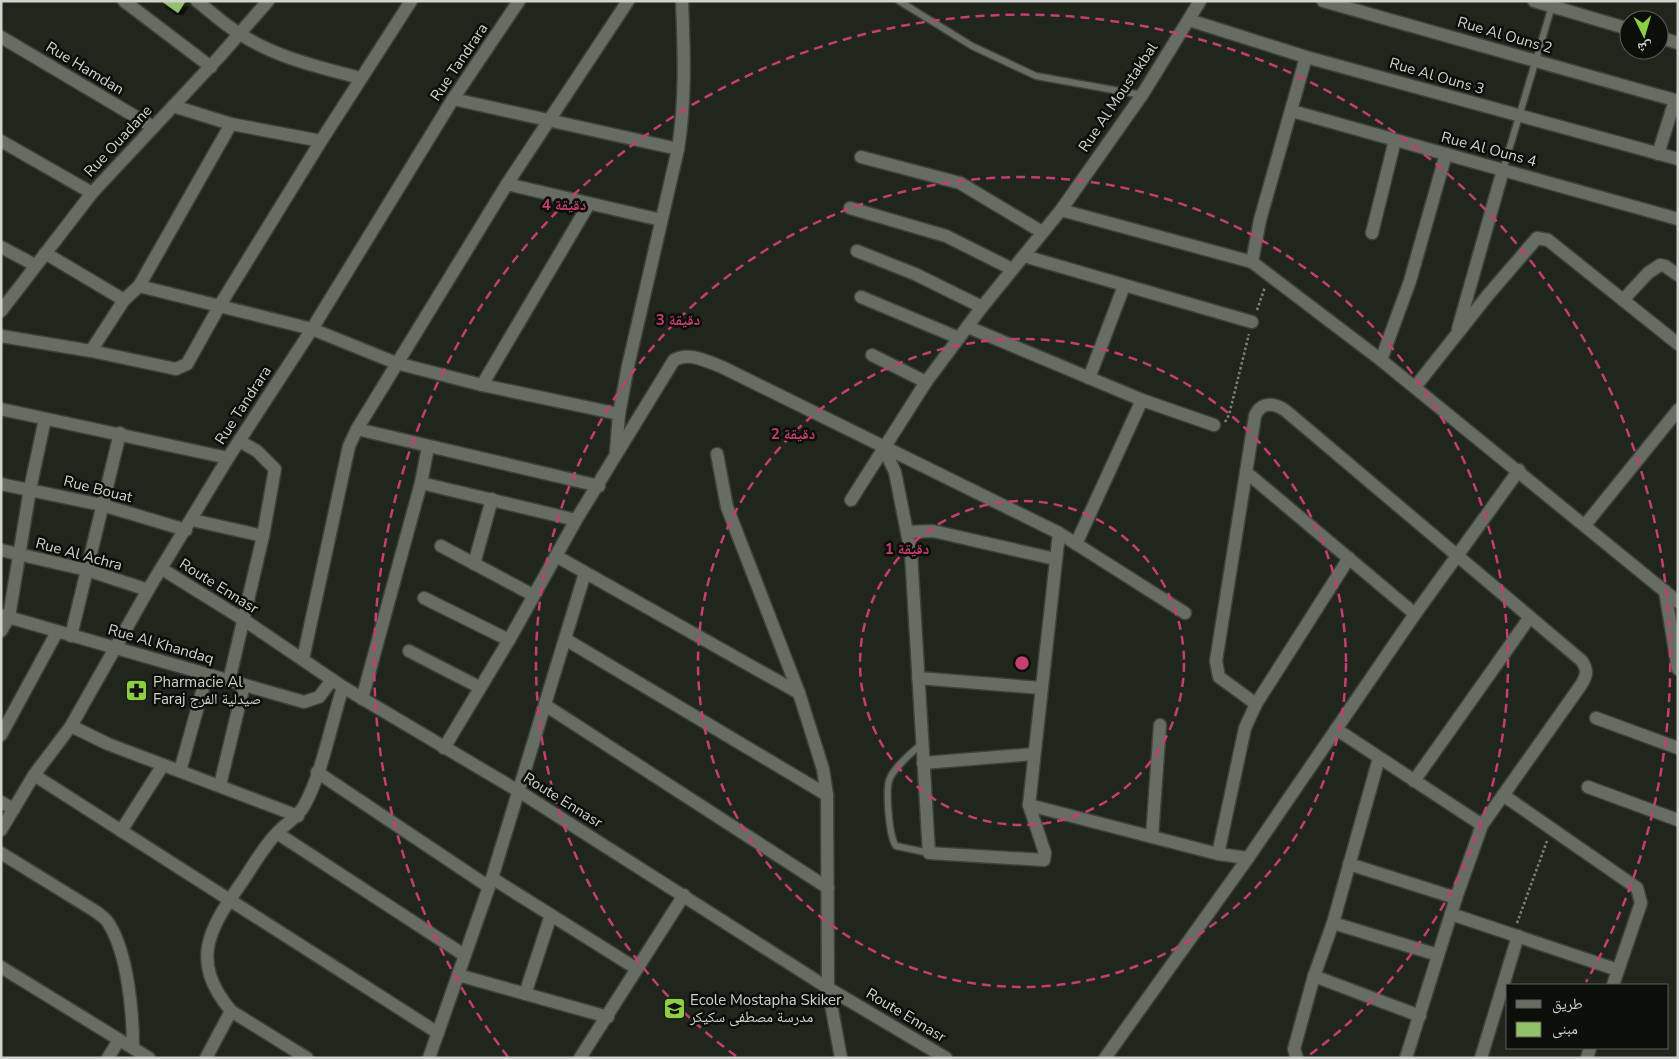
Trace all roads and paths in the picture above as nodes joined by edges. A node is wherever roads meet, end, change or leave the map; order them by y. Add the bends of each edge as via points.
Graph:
1 (124, 1) edge
2 (197, 1) edge
3 (268, 1) edge
4 (411, 1) edge
5 (519, 1) edge
6 (628, 1) edge
7 (682, 1) edge
8 (899, 1) edge
9 (1200, 1) edge
10 (1323, 1) edge
11 (1534, 1) edge
12 (1553, 4) edge
13 (1189, 20) junction
14 (1619, 25) edge
15 (240, 34) junction
16 (1, 37) edge
17 (1306, 57) junction
18 (1536, 60) junction
19 (211, 66) junction
20 (360, 78) junction
21 (1142, 95) junction
22 (453, 100) junction
23 (1676, 101) edge
24 (173, 106) junction
25 (1292, 111) junction
26 (1520, 116) junction
27 (548, 120) junction
28 (231, 124) junction
29 (152, 127) junction
30 (1395, 140) junction
31 (1, 141) edge
32 (321, 141) junction
33 (678, 148) junction
34 (1446, 154) junction
35 (1658, 154) junction
36 (861, 157) dead end
37 (1678, 159) edge
38 (1503, 170) junction
39 (507, 184) junction
40 (92, 193) junction
41 (589, 204) junction
42 (850, 208) dead end
43 (1061, 210) junction
44 (661, 220) junction
45 (1678, 220) edge
46 (1042, 232) junction
47 (1372, 233) dead end
48 (1, 246) edge
49 (857, 251) dead end
50 (45, 253) junction
51 (1024, 256) junction
52 (1252, 262) junction
53 (35, 266) junction
54 (1012, 269) junction
55 (1678, 275) edge
56 (1269, 276) junction
57 (139, 286) junction
58 (1124, 286) junction
59 (861, 297) dead end
60 (124, 300) junction
61 (1623, 300) junction
62 (220, 305) junction
63 (982, 306) junction
64 (1, 311) edge
65 (1252, 322) junction
66 (968, 327) junction
67 (312, 329) junction
68 (1457, 334) junction
69 (1, 336) edge
70 (959, 338) junction
71 (1678, 344) edge
72 (91, 351) junction
73 (872, 355) dead end
74 (1381, 360) junction
75 (396, 363) junction
76 (1089, 378) junction
77 (926, 382) junction
78 (482, 386) junction
79 (1415, 388) junction
80 (1142, 400) junction
81 (1, 409) edge
82 (1678, 410) edge
83 (619, 414) junction
84 (45, 419) junction
85 (1214, 425) joint
86 (357, 429) junction
87 (120, 433) junction
88 (238, 442) junction
89 (428, 447) junction
90 (884, 449) junction
91 (616, 454) junction
92 (717, 454) dead end
93 (228, 458) junction
94 (1519, 470) junction
95 (1246, 472) junction
96 (421, 483) junction
97 (1, 484) edge
98 (599, 486) junction
99 (30, 489) junction
100 (492, 499) junction
101 (851, 500) dead end
102 (102, 506) junction
103 (576, 520) junction
104 (189, 525) junction
105 (1585, 525) junction
106 (908, 532) junction
107 (1058, 533) junction
108 (263, 536) junction
109 (1076, 544) junction
110 (441, 546) dead end
111 (1, 550) edge
112 (18, 554) junction
113 (556, 556) junction
114 (1458, 556) junction
115 (1349, 558) junction
116 (1055, 560) junction
117 (474, 564) junction
118 (162, 569) junction
119 (87, 570) junction
120 (585, 573) junction
121 (148, 590) junction
122 (1665, 591) junction
123 (533, 595) junction
124 (424, 598) dead end
125 (1678, 602) edge
126 (1185, 613) dead end
127 (1415, 614) junction
128 (5, 616) edge
129 (1530, 617) junction
130 (244, 620) junction
131 (1, 631) edge
132 (57, 632) junction
133 (71, 636) junction
134 (565, 639) junction
135 (509, 640) junction
136 (116, 647) junction
137 (409, 652) dead end
138 (302, 659) junction
139 (1678, 669) edge
140 (207, 674) junction
141 (918, 678) junction
142 (332, 680) junction
143 (229, 681) junction
144 (244, 685) junction
145 (343, 687) junction
146 (479, 687) junction
147 (1041, 688) junction
148 (799, 693) junction
149 (362, 699) junction
150 (1256, 704) junction
151 (545, 705) junction
152 (1596, 718) dead end
153 (1160, 725) dead end
154 (71, 726) junction
155 (1336, 729) junction
156 (1, 734) edge
157 (922, 743) junction
158 (444, 748) junction
159 (1678, 748) edge
160 (1034, 754) junction
161 (1379, 758) junction
162 (923, 763) junction
163 (163, 765) junction
164 (180, 771) junction
165 (317, 772) junction
166 (34, 775) junction
167 (1414, 781) junction
168 (220, 785) junction
169 (1588, 787) dead end
170 (520, 792) junction
171 (827, 795) junction
172 (1504, 795) junction
173 (1, 802) edge
174 (1028, 806) junction
175 (14, 809) junction
176 (298, 816) junction
177 (1678, 820) edge
178 (1482, 825) junction
179 (1552, 828) junction
180 (1, 830) edge
181 (121, 831) junction
182 (277, 833) junction
183 (1152, 838) junction
184 (1, 853) edge
185 (929, 853) junction
186 (1218, 854) junction
187 (1248, 858) junction
188 (1349, 864) junction
189 (491, 882) junction
190 (828, 888) junction
191 (684, 895) junction
192 (1456, 898) junction
193 (229, 901) junction
194 (1451, 914) junction
195 (551, 915) junction
196 (1333, 923) junction
197 (1515, 936) junction
198 (464, 955) junction
199 (1438, 955) junction
200 (1, 967) edge
201 (638, 969) junction
202 (1618, 970) junction
203 (458, 975) junction
204 (1314, 976) junction
205 (1506, 984) edge
206 (1613, 984) edge
207 (828, 988) junction
208 (525, 994) junction
209 (1504, 998) edge
210 (231, 1012) junction
211 (1420, 1016) junction
212 (608, 1017) junction
213 (438, 1033) junction
214 (119, 1040) junction
215 (133, 1048) junction
216 (927, 1052) edge
217 (1482, 1057) edge
218 (108, 1058) edge
219 (149, 1058) edge
220 (206, 1058) edge
221 (307, 1058) edge
222 (429, 1058) edge
223 (580, 1058) edge
224 (841, 1058) edge
225 (946, 1058) edge
226 (1104, 1058) edge
227 (1298, 1058) edge
228 (1406, 1058) edge

1 - 19 street
2 - 15 street
3 - 15 street, Rue Ouadane
4 - 20 street
5 - 22 street, Rue Tandrara
6 - 27 street
7 - 33 street via 684,101
8 - 21 lane via 972,46 1036,76
9 - 13 street, Rue Al Moustakbal
10 - 18 street, Rue Al Ouns 2
11 - 12 street
12 - 14 street
12 - 18 lane
13 - 17 street, Rue Al Ouns 3
13 - 21 street, Rue Al Moustakbal
15 - 19 street, Rue Ouadane
15 - 20 street via 287,58
16 - 29 street, Rue Hamdan
17 - 25 street
17 - 26 street, Rue Al Ouns 3
18 - 23 street, Rue Al Ouns 2
18 - 26 lane
19 - 24 street, Rue Ouadane
20 - 32 street
21 - 43 street, Rue Al Moustakbal
22 - 27 street
22 - 67 street, Rue Tandrara
23 - 35 street
24 - 28 street
24 - 29 street, Rue Ouadane
25 - 30 street, Rue Al Ouns 4
25 - 52 street via 1260,220
26 - 35 street, Rue Al Ouns 3
26 - 38 lane
27 - 33 street
27 - 39 street
28 - 32 street
28 - 57 street
29 - 40 street, Rue Ouadane
30 - 34 street, Rue Al Ouns 4
30 - 47 street
31 - 40 street
32 - 62 street
33 - 44 street
34 - 38 street, Rue Al Ouns 4
34 - 74 street via 1410,281
35 - 37 street, Rue Al Ouns 3
36 - 46 street via 960,183
38 - 45 street, Rue Al Ouns 4
38 - 68 street
39 - 41 street
39 - 75 street
40 - 50 street, Rue Ouadane
41 - 44 street
41 - 78 street
42 - 54 street via 946,236
43 - 46 street, Rue Al Moustakbal
43 - 52 street
44 - 83 street
46 - 51 street, Rue Al Moustakbal
48 - 53 street
49 - 63 street
50 - 53 street, Rue Ouadane
50 - 60 street
51 - 54 street, Rue Al Moustakbal
51 - 58 street
52 - 56 street
53 - 64 street, Rue Ouadane
54 - 63 street, Rue Al Moustakbal
55 - 61 street via 1665,266 1655,268
56 - 65 path
56 - 74 street
57 - 60 street
57 - 62 street
58 - 65 street
58 - 76 street
59 - 70 street
60 - 72 street
61 - 68 street via 1548,240 1536,238
61 - 71 street
62 - 67 street
62 - 72 street via 182,368
63 - 66 street, Rue Al Moustakbal
65 - 85 path via 1227,421
66 - 70 street, Rue Al Moustakbal
66 - 76 street
67 - 75 street
67 - 88 street, Rue Tandrara
68 - 79 street
69 - 72 street
70 - 77 street, Rue Al Moustakbal
73 - 77 street
74 - 79 street
75 - 78 street
75 - 86 street
76 - 80 street
77 - 90 street, Rue Al Moustakbal
78 - 83 street
79 - 94 street
80 - 85 street
80 - 109 street
81 - 84 street
82 - 105 street
83 - 91 street
84 - 87 street
84 - 99 street
86 - 89 street
86 - 138 street via 349,446
87 - 93 street
87 - 102 street
88 - 93 street, Rue Tandrara
88 - 108 street via 257,451 275,469
89 - 96 street
89 - 98 street
90 - 91 street via 722,367 689,356 674,360
90 - 101 street, Rue Al Moustakbal
90 - 106 street via 895,472
90 - 107 street
91 - 98 street
92 - 148 street via 727,507
93 - 104 street, Rue Tandrara
94 - 105 street
94 - 114 street
95 - 114 street via 1257,410 1266,405 1278,405
95 - 115 street
95 - 150 street via 1216,669 1224,682
96 - 100 street
96 - 149 street
97 - 99 street, Rue Bouat
98 - 103 street
99 - 102 street, Rue Bouat
99 - 112 street
100 - 103 street
100 - 117 street
102 - 104 street, Rue Bouat
102 - 119 street
103 - 113 street
104 - 108 street, Rue Bouat
104 - 118 street, Rue Tandrara
105 - 122 street
106 - 116 street via 933,531
106 - 141 street
107 - 109 street
107 - 116 street
108 - 130 street
109 - 126 street
110 - 117 street
111 - 112 street, Rue Al Achra
112 - 119 street, Rue Al Achra
112 - 128 street
113 - 120 street
113 - 123 street
114 - 127 street
114 - 129 street
115 - 127 street
115 - 150 street
116 - 147 street
117 - 123 street
118 - 121 street, Rue Tandrara
118 - 130 street, Route Ennasr
119 - 121 street, Rue Al Achra
119 - 133 street
120 - 134 street
120 - 148 street
121 - 136 street, Rue Tandrara
122 - 125 street
122 - 139 street
123 - 135 street
124 - 135 street
127 - 155 street
128 - 131 street
128 - 132 street, Rue Al Khandaq
129 - 167 street
129 - 172 street via 1582,661 1587,675
130 - 138 street, Route Ennasr
130 - 143 street
132 - 133 street, Rue Al Khandaq
132 - 156 street
133 - 136 street, Rue Al Khandaq
134 - 151 street
134 - 171 street
135 - 146 street
136 - 140 street, Rue Al Khandaq
136 - 154 street, Rue Tandrara
137 - 146 street
138 - 142 street, Route Ennasr
140 - 143 street, Rue Al Khandaq
140 - 164 street
141 - 147 street
141 - 157 street
142 - 144 street, Rue Al Khandaq via 319,697 309,702
142 - 145 street, Route Ennasr
143 - 144 street, Rue Al Khandaq
144 - 168 street
145 - 149 street, Route Ennasr
145 - 165 street
146 - 158 street
147 - 160 street
148 - 171 street via 823,770
149 - 158 street, Route Ennasr
150 - 186 street via 1245,728
151 - 170 street
151 - 190 street
152 - 159 street
153 - 183 street
154 - 163 street
154 - 166 street, Rue Tandrara
155 - 161 street
155 - 187 street
157 - 162 street
157 - 185 lane via 891,776 888,784 890,821 892,841 896,846
158 - 170 street, Route Ennasr
160 - 162 street
160 - 174 street
161 - 167 street
161 - 188 street
162 - 185 street
163 - 164 street
163 - 181 street
164 - 168 street
165 - 176 street
165 - 189 street
166 - 175 street, Rue Tandrara
166 - 181 street
167 - 178 street
168 - 176 street
169 - 177 street
170 - 189 street
170 - 191 street, Route Ennasr
171 - 190 street
172 - 178 street
172 - 179 street
173 - 175 street
174 - 183 street
174 - 185 street via 1044,852 1042,862
175 - 180 street, Rue Tandrara
176 - 182 street
178 - 192 street
179 - 197 path
179 - 202 street via 1630,881 1641,895
181 - 193 street
182 - 193 street
182 - 198 street
183 - 186 street
184 - 215 street via 108,921 116,937 125,974 133,1018
186 - 187 street
187 - 226 street
188 - 192 street
188 - 196 street
189 - 195 street
189 - 198 street
190 - 207 street
191 - 201 street
191 - 207 street, Route Ennasr
192 - 194 street
193 - 210 street via 208,939 207,948 211,977 219,997
193 - 213 street
194 - 197 street
194 - 199 street
195 - 201 street
195 - 208 street
196 - 199 street
196 - 204 street
197 - 202 street
197 - 205 street
198 - 203 street
199 - 211 street
200 - 214 street
201 - 212 street
202 - 206 street
203 - 208 street
203 - 213 street
204 - 211 street
204 - 227 street via 1294,1049
207 - 216 street, Route Ennasr
207 - 224 street
208 - 212 street
209 - 217 street
210 - 220 street
210 - 221 street
211 - 228 street
212 - 223 street
213 - 222 street
214 - 215 street
214 - 218 street
215 - 219 street
216 - 225 street, Route Ennasr

